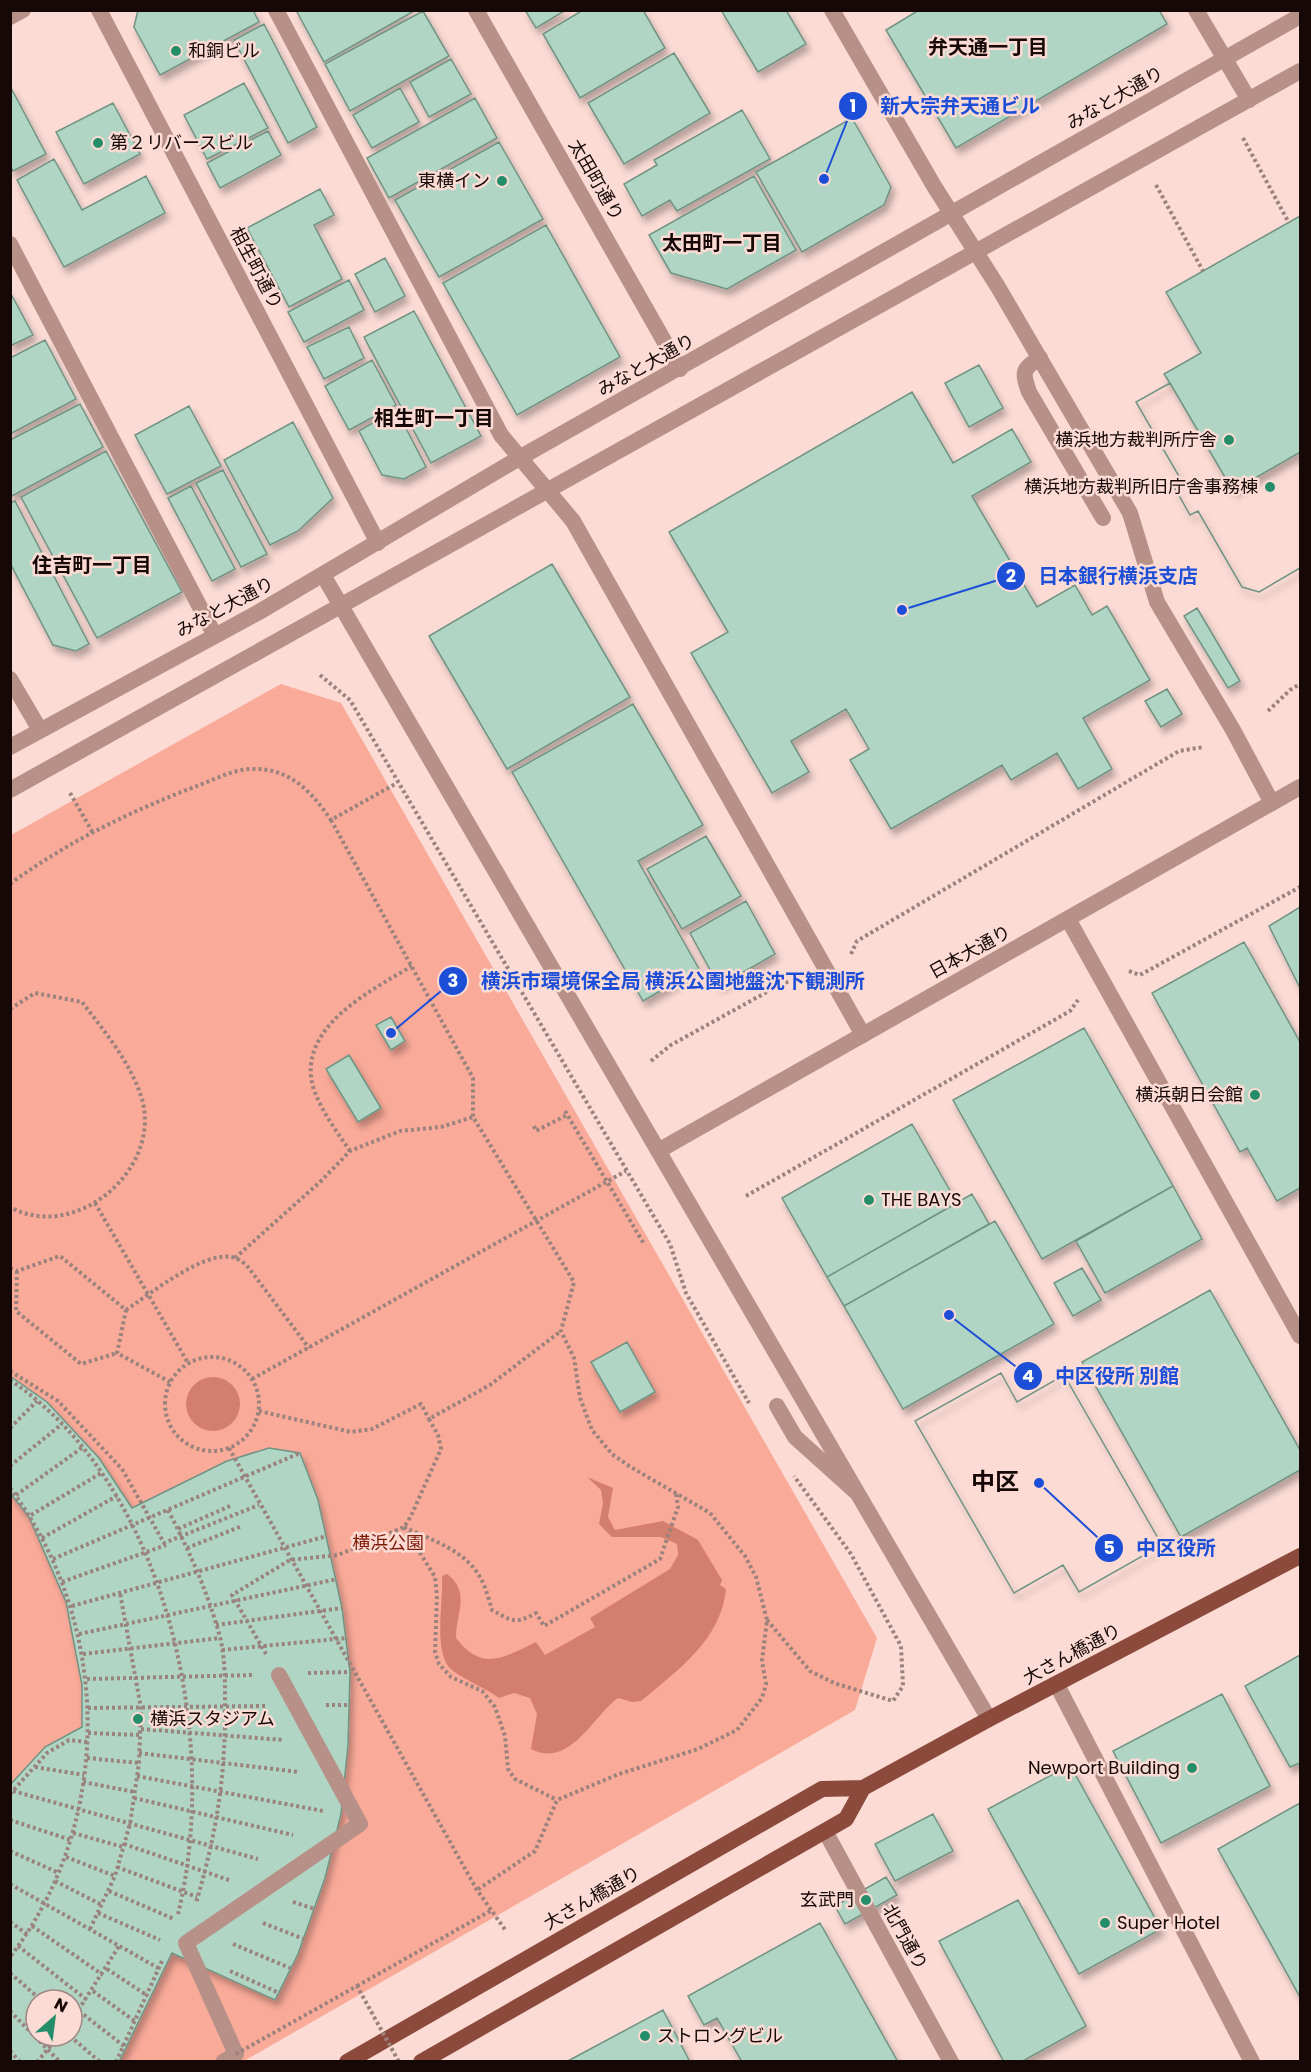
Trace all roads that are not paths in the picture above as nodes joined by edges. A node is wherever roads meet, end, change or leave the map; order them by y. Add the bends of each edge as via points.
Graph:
1 (23, 10) edge
2 (99, 10) edge
3 (276, 10) edge
4 (476, 10) edge
5 (832, 10) edge
6 (1196, 10) edge
7 (1300, 16) edge
8 (10, 17) edge
9 (1223, 59) junction
10 (1300, 71) edge
11 (1249, 100) junction
12 (952, 213) junction
13 (10, 244) edge
14 (978, 253) junction
15 (1040, 358) junction
16 (680, 369) junction
17 (521, 457) junction
18 (547, 489) junction
19 (1103, 518) dead end
20 (378, 543) junction
21 (323, 575) junction
22 (342, 607) junction
23 (214, 634) junction
24 (10, 679) edge
25 (40, 730) junction
26 (10, 747) edge
27 (1300, 787) edge
28 (10, 790) edge
29 (1272, 803) junction
30 (1068, 919) junction
31 (863, 1035) junction
32 (658, 1151) junction
33 (1300, 1336) edge
34 (777, 1406) dead end
35 (858, 1494) junction
36 (1300, 1556) edge
37 (279, 1675) road end
38 (1057, 1685) junction
39 (989, 1719) junction
40 (863, 1788) junction
41 (825, 1831) junction
42 (229, 2058) edge
43 (347, 2061) edge
44 (423, 2061) edge
45 (951, 2061) edge
46 (1252, 2061) edge

1 - 8 street
2 - 20 street, 相生町通り
3 - 17 street via 501,435
4 - 16 street, 太田町通り
5 - 12 street
6 - 9 street
7 - 9 street, みなと大通り
9 - 11 street
9 - 12 street, みなと大通り
10 - 11 street
11 - 14 street
12 - 14 street
12 - 16 street, みなと大通り
13 - 23 street
14 - 15 street
14 - 18 street
15 - 19 street via 1027,366 1024,373 1029,392
15 - 29 street via 1130,513 1157,602
16 - 17 street, みなと大通り
17 - 18 street
17 - 20 street, みなと大通り
18 - 22 street
18 - 31 street via 573,520
20 - 21 street, みなと大通り
21 - 22 street
21 - 23 street, みなと大通り
22 - 28 street
22 - 32 street
23 - 25 street, みなと大通り
24 - 25 street
25 - 26 street, みなと大通り
27 - 29 street, 日本大通り
29 - 30 street, 日本大通り
30 - 31 street, 日本大通り
30 - 33 street
31 - 32 street, 日本大通り
32 - 35 street
34 - 35 street via 795,1437
35 - 39 street
36 - 38 main road, 大さん橋通り
37 - 42 street via 360,1824 186,1943
38 - 39 main road, 大さん橋通り
38 - 46 street
39 - 40 main road, 大さん橋通り
40 - 41 main road via 846,1819
40 - 43 main road, 大さん橋通り via 822,1789
41 - 44 main road
41 - 45 street, 北門通り

